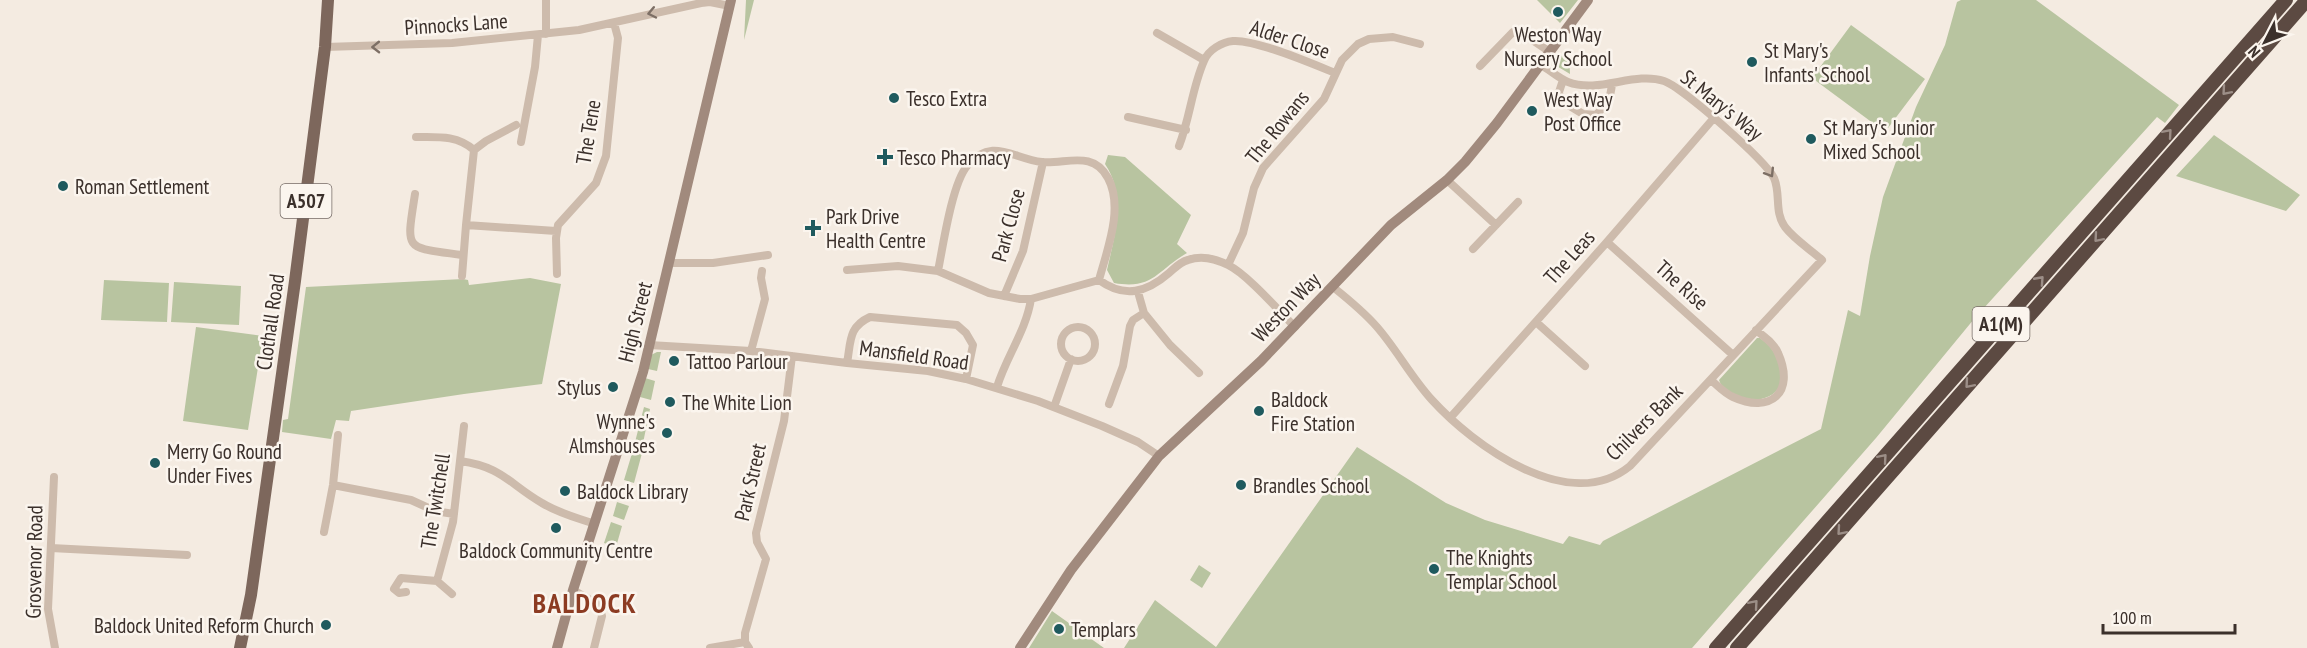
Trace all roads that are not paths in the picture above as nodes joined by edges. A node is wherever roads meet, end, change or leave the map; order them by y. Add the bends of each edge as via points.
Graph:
1 (328, 0) edge
2 (546, 0) edge
3 (1588, 0) edge
4 (2286, 0) edge
5 (2307, 0) edge
6 (731, 3) edge
7 (675, 4) edge
8 (614, 24) junction
9 (1157, 33) dead end
10 (542, 34) junction
11 (1420, 44) dead end
12 (325, 47) junction
13 (1550, 52) junction
14 (1204, 60) junction
15 (1541, 65) junction
16 (1480, 66) dead end
17 (1335, 73) junction
18 (1563, 80) junction
19 (1612, 83) junction
20 (1128, 117) dead end
21 (1713, 118) junction
22 (516, 125) dead end
23 (1186, 130) junction
24 (416, 137) dead end
25 (521, 142) dead end
26 (1179, 146) dead end
27 (474, 150) junction
28 (1042, 162) junction
29 (1447, 180) junction
30 (415, 194) dead end
31 (1518, 202) dead end
32 (466, 225) junction
33 (1496, 225) junction
34 (556, 231) junction
35 (1607, 242) junction
36 (1473, 249) dead end
37 (462, 255) junction
38 (768, 255) dead end
39 (1822, 261) joint
40 (670, 263) junction
41 (1228, 265) junction
42 (847, 270) dead end
43 (762, 271) dead end
44 (938, 271) junction
45 (557, 274) dead end
46 (462, 276) dead end
47 (1099, 280) junction
48 (1333, 286) junction
49 (1138, 292) junction
50 (1004, 296) junction
51 (1031, 299) junction
52 (1144, 313) junction
53 (1536, 322) junction
54 (1295, 327) junction
55 (1756, 330) junction
56 (649, 345) junction
57 (751, 351) junction
58 (1733, 355) junction
59 (792, 356) junction
60 (1071, 359) junction
61 (847, 363) junction
62 (1586, 366) dead end
63 (1199, 373) dead end
64 (966, 379) junction
65 (1711, 380) junction
66 (997, 387) junction
67 (1109, 404) dead end
68 (1054, 407) junction
69 (1450, 418) junction
70 (464, 426) dead end
71 (338, 435) dead end
72 (1160, 456) junction
73 (460, 460) junction
74 (54, 477) dead end
75 (333, 485) junction
76 (454, 514) junction
77 (595, 524) junction
78 (324, 532) dead end
79 (51, 548) junction
80 (187, 555) dead end
81 (437, 581) junction
82 (573, 590) junction
83 (406, 592) dead end
84 (452, 594) dead end
85 (747, 645) edge
86 (55, 648) edge
87 (240, 648) edge
88 (557, 648) edge
89 (594, 648) edge
90 (710, 648) edge
91 (1020, 648) edge
92 (1716, 648) edge
93 (1737, 648) edge

1 - 12 main road, Clothall Road / A507
2 - 10 street
3 - 13 street, Weston Way
92 -> 4 highway, A1(M)
5 -> 93 highway, A1(M)
6 - 7 street, Pinnocks Lane
6 - 40 street, High Street
7 -> 8 street, Pinnocks Lane
8 - 10 street, Pinnocks Lane
8 - 34 street, The Tene via 618,38 606,156 596,183 564,216
9 - 14 street
10 -> 12 street, Pinnocks Lane via 452,43
10 - 25 street
11 - 17 street, The Rowans via 1393,37 1369,39 1351,50
12 - 87 main road, Clothall Road / A507 via 276,419
13 - 15 street, Weston Way
13 - 16 street via 1525,35 1513,32
14 - 17 street, Alder Close via 1223,44 1244,41
14 - 23 street
15 - 18 street, St Mary's Way
15 - 29 street, Weston Way via 1480,146
17 - 41 street, The Rowans via 1324,99 1263,168 1243,233
18 - 19 street, St Mary's Way via 1578,85
18 - 19 street via 1560,100 1587,115 1596,114 1608,102
19 - 21 street, St Mary's Way via 1663,81
20 - 23 street
21 - 35 street, The Leas
21 -> 39 street, St Mary's Way via 1766,166 1775,182 1784,225
22 - 27 street
23 - 26 street
24 - 27 street via 453,138
27 - 32 street
28 - 44 street via 998,151 983,153 972,160 958,183
28 - 47 street via 1084,160 1098,165 1108,177 1114,197 1112,230
28 - 50 street, Park Close via 1023,251
29 - 33 street
29 - 48 street, Weston Way via 1390,225
30 - 37 street via 409,235 412,243 421,249
31 - 33 street
32 - 34 street
32 - 37 street
33 - 36 street
34 - 45 street
35 - 53 street, The Leas
35 - 58 street, The Rise
37 - 46 street
38 - 40 street via 713,263
39 - 55 street, Chilvers Bank
40 - 56 street, High Street
41 - 49 street via 1206,258 1190,259
41 - 54 street
42 - 44 street via 898,266
43 - 57 street via 765,299
44 - 50 street
47 - 49 street via 1113,289
47 - 51 street
48 - 54 street, Weston Way
48 - 69 street, Chilvers Bank via 1377,327 1419,385
49 - 52 street
50 - 51 street
51 - 66 street via 1024,329 1009,353
52 - 63 street
52 - 67 street via 1130,326
53 - 62 street
53 - 69 street, The Leas
54 - 72 street, Weston Way
55 - 58 street, Chilvers Bank
55 - 65 street via 1779,353 1785,378 1781,392 1771,400 1750,402 1732,397
56 - 57 street, Mansfield Road
56 - 77 street, High Street
57 - 59 street, Mansfield Road
58 - 65 street, Chilvers Bank
59 - 61 street, Mansfield Road
59 - 85 street, Park Street via 784,421 756,533 766,562 745,633
60 - 60 street via 1063,351 1062,338 1070,329 1085,328 1094,336 1094,351 1086,359
60 - 68 street
61 - 64 street, Mansfield Road
61 - 64 street via 853,329 870,317 950,324 962,329 973,345
64 - 66 street, Mansfield Road
65 - 69 street, Chilvers Bank via 1630,466 1606,480 1574,483 1538,475 1491,451
66 - 68 street, Mansfield Road
68 - 72 street, Mansfield Road via 1138,442
70 - 73 street, The Twitchell
71 - 75 street
72 - 91 street, Weston Way via 1071,570
73 - 76 street, The Twitchell
73 - 77 street via 501,473 549,507
74 - 79 street, Grosvenor Road
75 - 76 street via 411,500 435,511
75 - 78 street
76 - 81 street, The Twitchell
77 - 82 street, High Street
79 - 80 street
79 - 86 street, Grosvenor Road via 48,609
81 - 83 street via 402,578 394,589
81 - 84 street
82 - 88 street, High Street
82 - 89 street via 599,605 602,616
85 - 90 street

